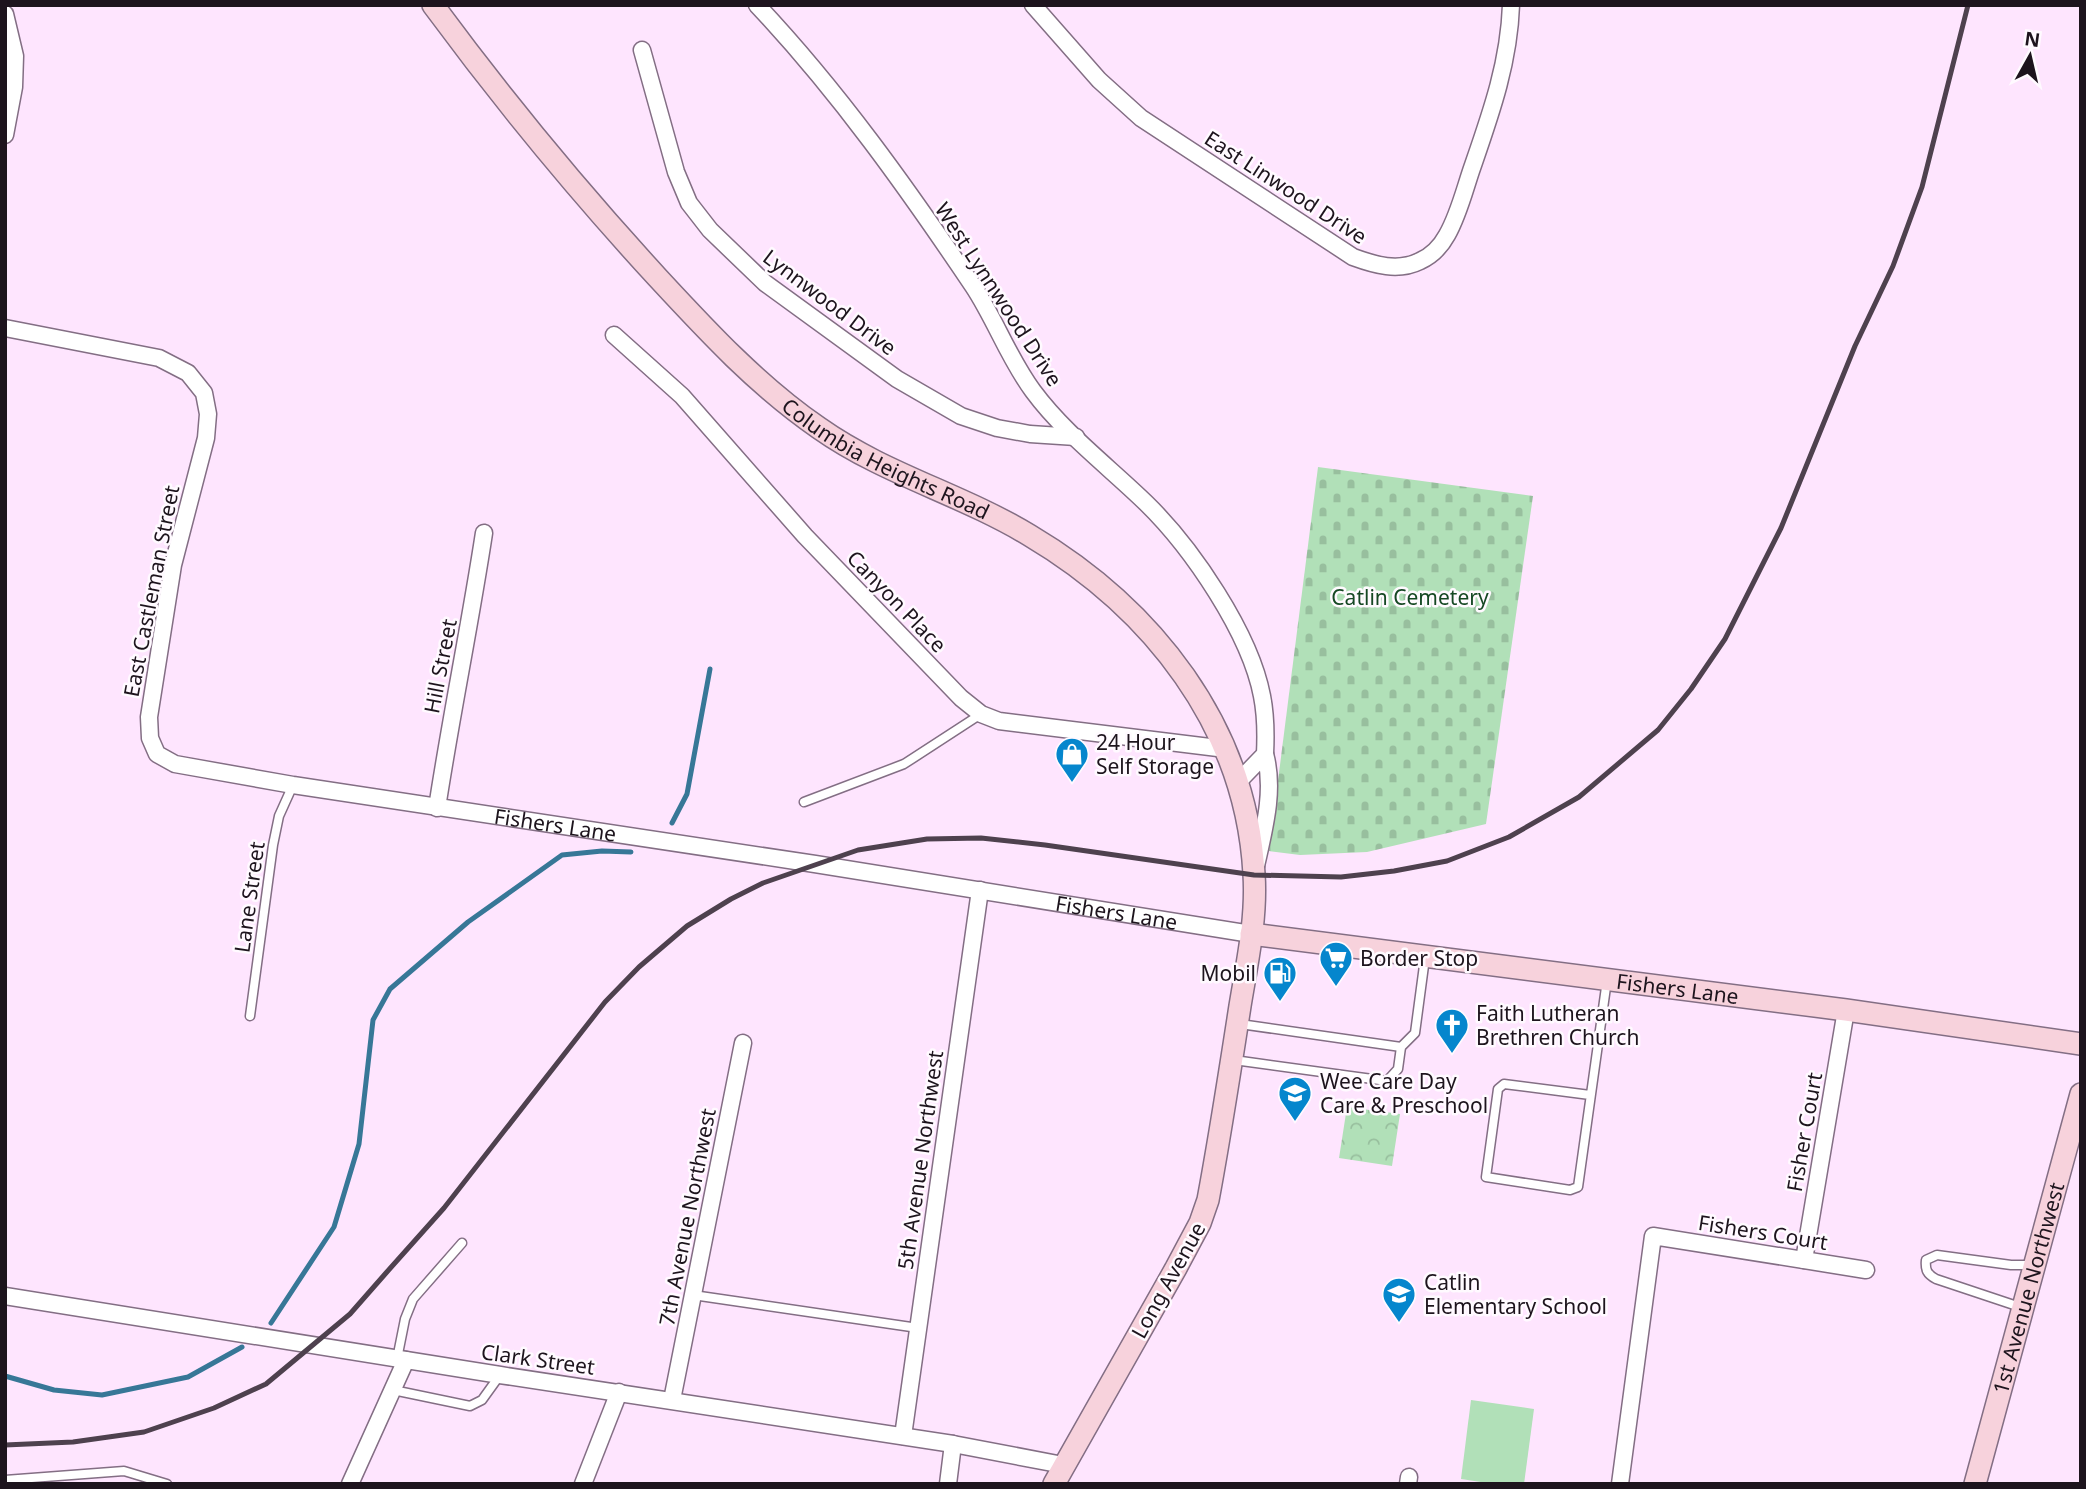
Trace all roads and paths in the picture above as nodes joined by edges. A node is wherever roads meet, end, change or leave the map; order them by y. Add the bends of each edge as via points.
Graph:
1 (433, 5) edge
2 (757, 5) edge
3 (1032, 5) edge
4 (1511, 5) edge
5 (5, 15) edge
6 (642, 50) dead end
7 (5, 135) edge
8 (5, 328) edge
9 (614, 335) dead end
10 (1076, 437) junction
11 (484, 533) dead end
12 (981, 714) junction
13 (1226, 750) junction
14 (157, 754) joint
15 (1265, 754) junction
16 (1239, 781) junction
17 (293, 785) junction
18 (804, 802) dead end
19 (437, 808) junction
20 (1254, 875) junction
21 (980, 890) junction
22 (1251, 934) junction
23 (1426, 956) junction
24 (1607, 979) junction
25 (1846, 1010) junction
26 (250, 1016) dead end
27 (1237, 1024) junction
28 (743, 1043) dead end
29 (2081, 1044) edge
30 (1401, 1047) junction
31 (1231, 1059) junction
32 (2081, 1094) edge
33 (1590, 1095) junction
34 (462, 1243) dead end
35 (1804, 1261) junction
36 (2035, 1265) junction
37 (1866, 1270) dead end
38 (693, 1295) junction
39 (5, 1296) edge
40 (2024, 1308) junction
41 (918, 1328) junction
42 (401, 1360) junction
43 (500, 1375) junction
44 (393, 1391) junction
45 (620, 1392) junction
46 (672, 1400) junction
47 (903, 1436) junction
48 (953, 1444) junction
49 (1059, 1475) edge
50 (5, 1480) edge
51 (167, 1484) edge
52 (349, 1484) edge
53 (583, 1484) edge
54 (948, 1484) edge
55 (1620, 1484) edge
56 (1975, 1484) edge

1 - 13 street, Columbia Heights Road via 560,169 720,344 818,428 868,459 1027,534 1103,586 1171,656
2 - 10 street, West Lynnwood Drive via 864,132 975,289 1033,391
3 - 4 street, East Linwood Drive via 1099,80 1141,118 1353,257 1378,266 1404,267 1434,251 1458,211 1504,68
5 - 7 street via 15,56
6 - 10 street, Lynnwood Drive via 689,203 765,283 897,379 961,416 997,428
8 - 14 street, East Castleman Street via 159,358 188,373 204,393 208,414 205,438 173,565 149,717
9 - 12 street, Canyon Place via 682,396 805,536
10 - 15 street, West Lynnwood Drive via 1149,506 1207,579 1231,618 1262,694
11 - 19 street, Hill Street
12 - 13 street, Canyon Place via 999,721
12 - 18 lane via 904,764
13 - 16 street, Columbia Heights Road
14 - 17 street, Fishers Lane via 175,764
15 - 16 street
15 - 20 street, West Lynnwood Drive via 1270,772 1265,828
16 - 20 street, Columbia Heights Road
17 - 19 street, Fishers Lane
17 - 26 lane, Lane Street via 273,845
19 - 21 street, Fishers Lane
20 - 22 street, Columbia Heights Road
21 - 22 street, Fishers Lane
21 - 41 street, 5th Avenue Northwest
22 - 23 street, Fishers Lane
22 - 27 street, Long Avenue
23 - 24 street, Fishers Lane
23 - 30 lane via 1415,1033
24 - 25 street, Fishers Lane
24 - 33 lane
25 - 29 street, Fishers Lane
25 - 35 street, Fisher Court
27 - 30 lane
27 - 31 street, Long Avenue
28 - 38 street, 7th Avenue Northwest
30 - 31 lane via 1398,1069 1387,1081
31 - 49 street, Long Avenue via 1200,1223
32 - 36 street, 1st Avenue Northwest
33 - 33 lane via 1578,1187 1486,1177 1498,1089 1504,1084
34 - 42 lane via 413,1299 405,1319
35 - 37 street, Fishers Court
35 - 55 street, Fishers Court via 1653,1236
36 - 40 street, 1st Avenue Northwest
36 - 40 lane via 1937,1255 1926,1260 1928,1274 1936,1279
38 - 41 lane
38 - 46 street, 7th Avenue Northwest
39 - 42 street, Clark Street
40 - 56 street, 1st Avenue Northwest
41 - 47 street, 5th Avenue Northwest
42 - 43 street, Clark Street
42 - 44 street
43 - 44 lane via 482,1400 470,1406
43 - 45 street, Clark Street
44 - 52 street
45 - 46 street, Clark Street
45 - 53 street
46 - 47 street, Clark Street
47 - 48 street, Clark Street
48 - 49 street, Clark Street
48 - 54 street
50 - 51 lane via 124,1471

